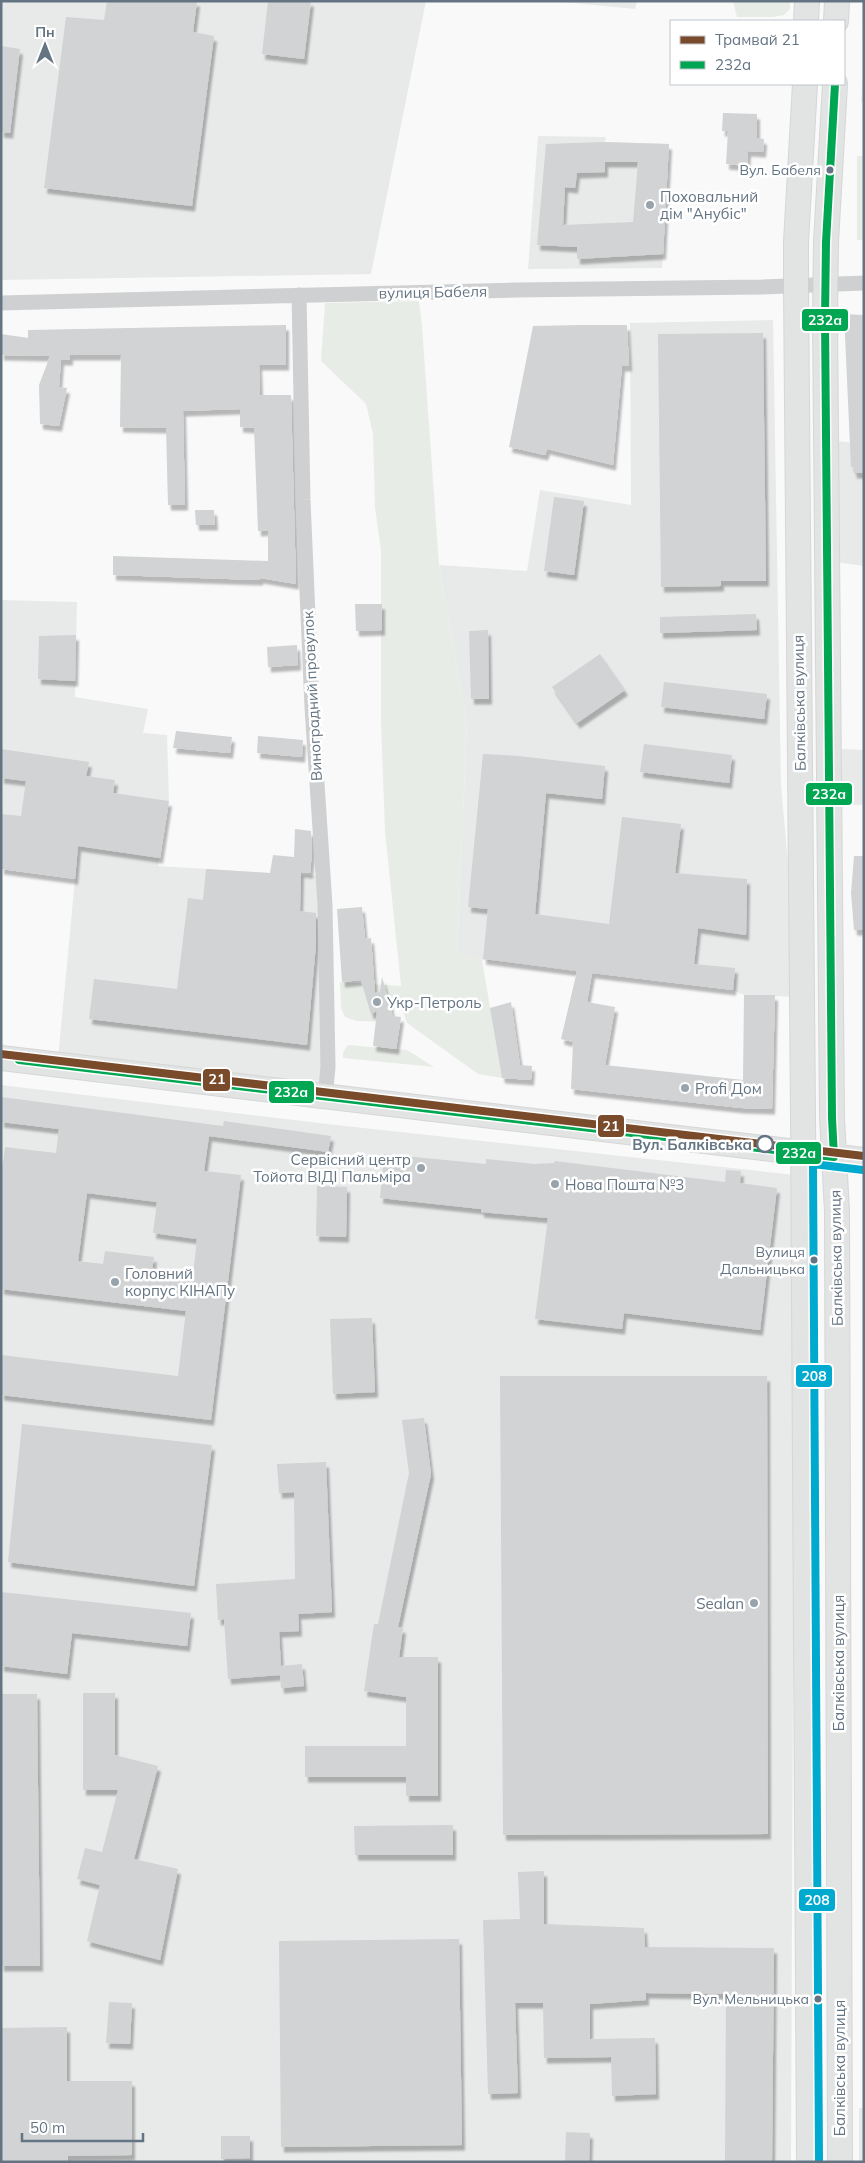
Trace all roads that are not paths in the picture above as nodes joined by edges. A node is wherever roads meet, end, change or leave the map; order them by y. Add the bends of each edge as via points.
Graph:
1 (807, 1) edge
2 (837, 1) edge
3 (806, 20) edge
4 (836, 20) edge
5 (805, 85) edge
6 (835, 85) edge
7 (864, 283) edge
8 (826, 284) junction
9 (796, 286) junction
10 (299, 295) junction
11 (1, 303) edge
12 (1, 1058) edge
13 (325, 1097) junction
14 (803, 1153) junction
15 (834, 1156) junction
16 (864, 1160) edge
17 (808, 2162) edge
18 (840, 2162) edge

1 - 3 main road
2 - 4 main road
5 - 9 main road, Балківська вулиця
6 - 8 main road, Балківська вулиця
7 - 8 street, вулиця Бабеля
8 - 9 street, вулиця Бабеля
8 - 15 main road, Балківська вулиця
9 - 10 street, вулиця Бабеля
9 - 14 main road, Балківська вулиця
10 - 11 street, вулиця Бабеля
10 - 13 street, Виноградний провулок via 304,540 325,905 328,1067
12 - 13 main road
13 - 14 main road
14 - 15 main road
14 - 17 main road, Балківська вулиця
15 - 16 main road
15 - 18 main road, Балківська вулиця via 837,1212

